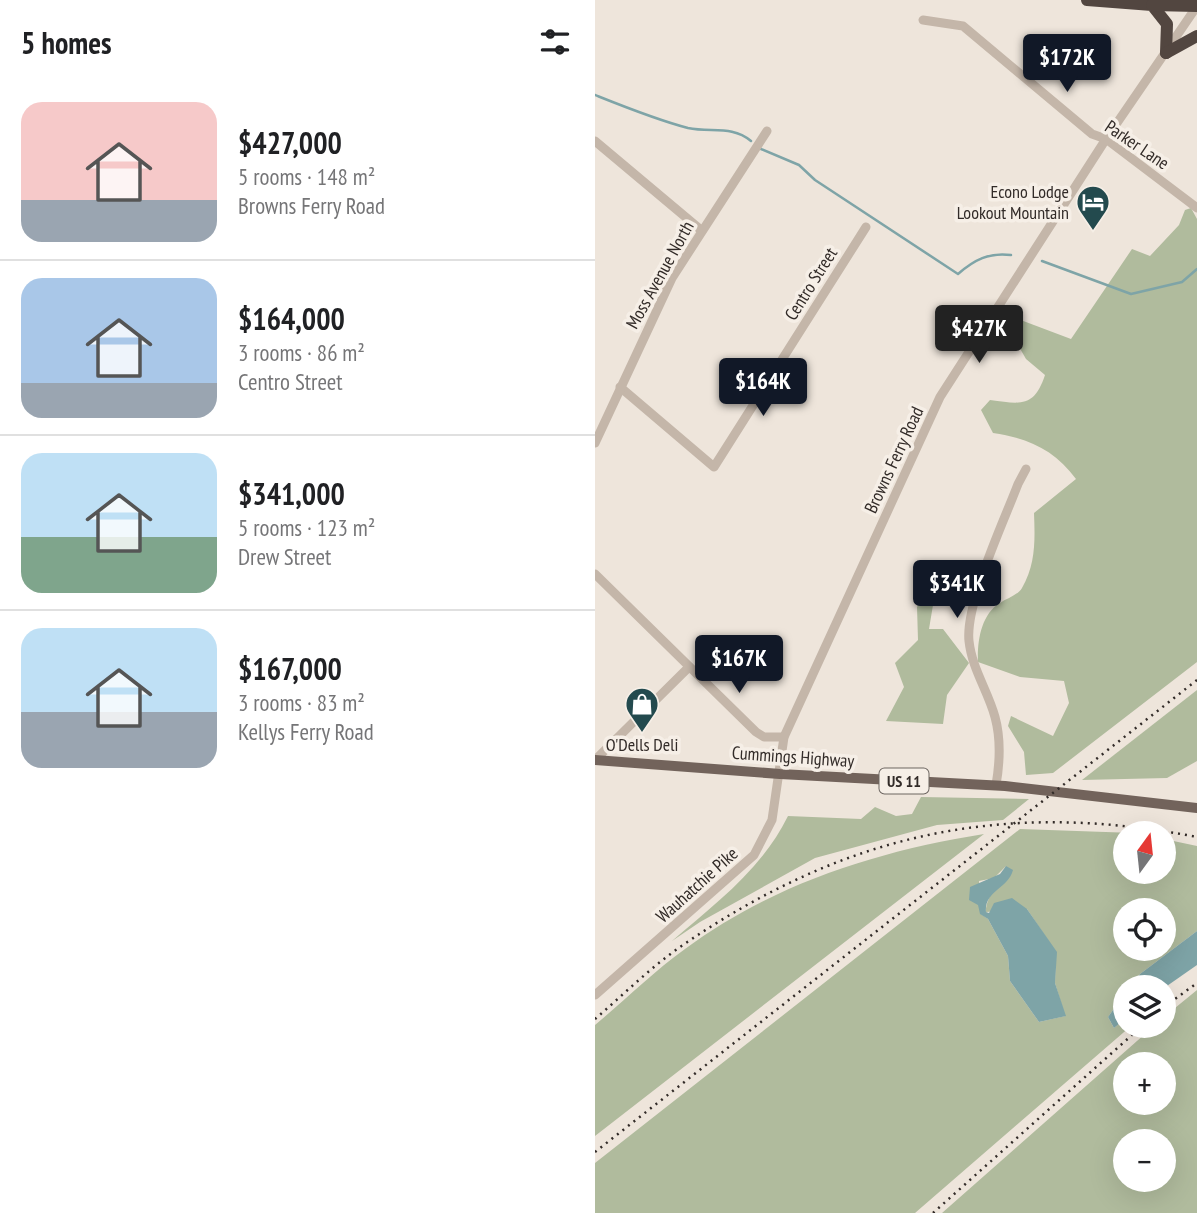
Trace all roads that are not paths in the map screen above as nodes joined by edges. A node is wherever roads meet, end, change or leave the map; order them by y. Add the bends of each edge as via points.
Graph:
1 (1087, 0) edge
2 (1151, 5) junction
3 (1197, 6) edge
4 (923, 20) dead end
5 (1197, 36) edge
6 (1166, 53) junction
7 (767, 131) dead end
8 (1106, 139) junction
9 (595, 141) edge
10 (1197, 208) edge
11 (866, 227) dead end
12 (701, 230) junction
13 (620, 387) junction
14 (595, 443) edge
15 (1026, 469) dead end
16 (595, 574) edge
17 (689, 667) junction
18 (785, 737) junction
19 (595, 760) edge
20 (781, 774) junction
21 (996, 785) junction
22 (1197, 808) edge
23 (595, 995) edge

1 - 2 highway
2 - 3 highway
2 - 6 highway via 1167,24
3 - 6 street, Browns Ferry Road
4 - 8 street, Parker Lane via 963,26 1092,134
5 - 6 highway
6 - 8 street, Browns Ferry Road
7 - 12 street, Moss Avenue North
8 - 10 street, Parker Lane
8 - 18 street, Browns Ferry Road via 940,397
9 - 12 street
11 - 13 street, Centro Street via 715,467
12 - 13 street, Moss Avenue North via 672,278
13 - 14 street, Moss Avenue North
15 - 21 street via 979,588 968,639 999,738
16 - 17 street
17 - 18 street via 756,732 764,737
17 - 19 street
18 - 20 street, Browns Ferry Road
19 - 20 main road, Cummings Highway / US 11
20 - 21 main road, Cummings Highway / US 11
20 - 23 street, Wauhatchie Pike via 772,820 754,855
21 - 22 main road, Cummings Highway / US 11

